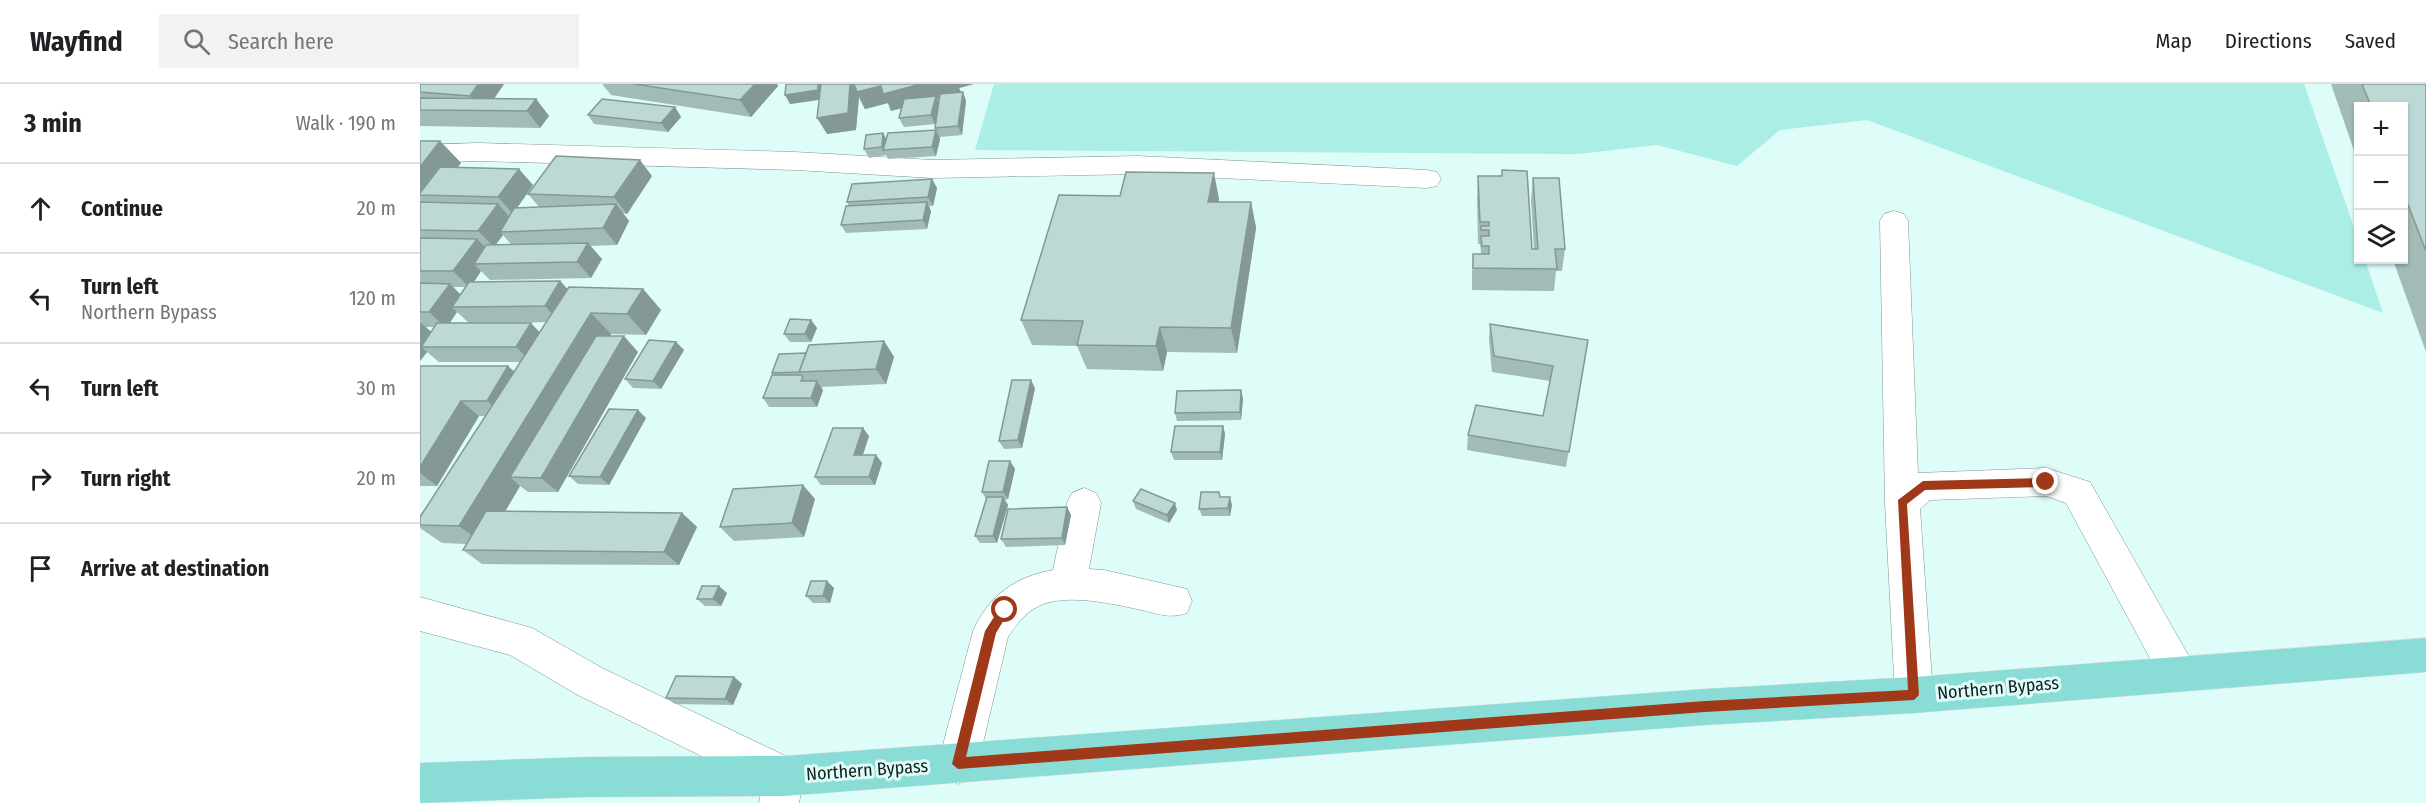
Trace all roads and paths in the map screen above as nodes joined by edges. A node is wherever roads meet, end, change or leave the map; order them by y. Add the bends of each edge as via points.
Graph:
1 (420, 154) edge
2 (1428, 179) dead end
3 (1894, 220) dead end
4 (1083, 503) dead end
5 (1902, 503) junction
6 (1068, 584) junction
7 (1174, 601) dead end
8 (420, 614) edge
9 (2426, 655) edge
10 (2178, 673) junction
11 (1914, 695) junction
12 (958, 764) junction
13 (420, 783) edge
14 (781, 789) edge

1 - 2 street via 478,152 933,169 1138,165
3 - 5 street
4 - 6 street
5 - 10 street via 1923,486 2046,482 2078,492
5 - 11 street
6 - 7 street via 1104,586
6 - 12 street via 1022,596 1005,610 991,631
8 - 14 street via 519,640
9 - 10 main road, Northern Bypass
10 - 11 main road, Northern Bypass
11 - 12 main road, Northern Bypass via 1705,707
12 - 14 main road, Northern Bypass
13 - 14 main road, Northern Bypass via 585,777

